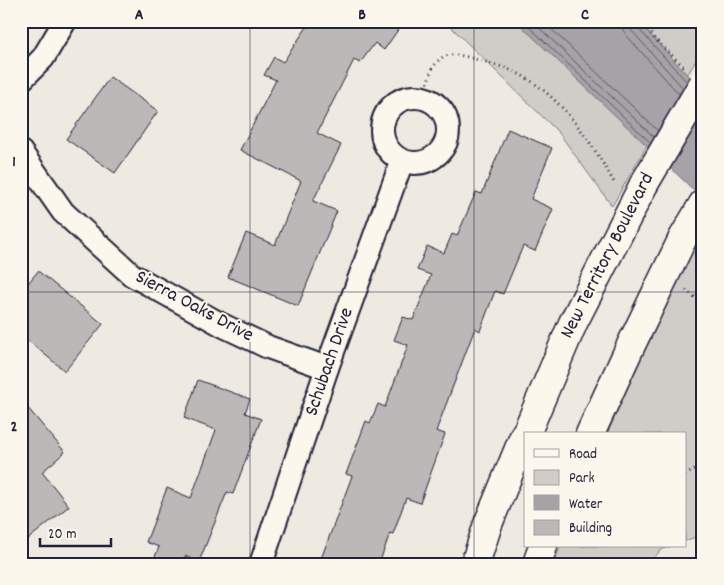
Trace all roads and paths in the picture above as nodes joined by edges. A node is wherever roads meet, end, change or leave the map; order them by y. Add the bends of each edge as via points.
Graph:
1 (65, 21) edge
2 (643, 21) edge
3 (696, 78) edge
4 (21, 80) edge
5 (424, 98) junction
6 (21, 152) edge
7 (402, 161) junction
8 (616, 186) dead end
9 (703, 204) edge
10 (684, 288) dead end
11 (703, 304) edge
12 (327, 368) junction
13 (526, 432) edge
14 (591, 432) edge
15 (524, 436) edge
16 (703, 466) edge
17 (686, 474) edge
18 (542, 548) edge
19 (260, 564) edge
20 (475, 564) edge
21 (537, 564) edge

1 - 4 street via 43,58
2 - 3 path via 653,37
3 - 13 main road, New Territory Boulevard, bridge via 573,322
5 - 7 street via 403,99 391,106 384,117 381,130 384,143 391,154
5 - 7 street via 439,107 446,118 446,144 427,162 414,164
5 - 8 path via 433,66 440,58 463,55 513,71 544,92 577,124
6 - 12 street, Sierra Oaks Drive via 63,212 132,275 268,347
7 - 12 street, Schubach Drive
9 - 14 main road via 630,345
10 - 11 path
12 - 19 street, Schubach Drive
15 - 20 main road, New Territory Boulevard
16 - 17 path
18 - 21 main road

